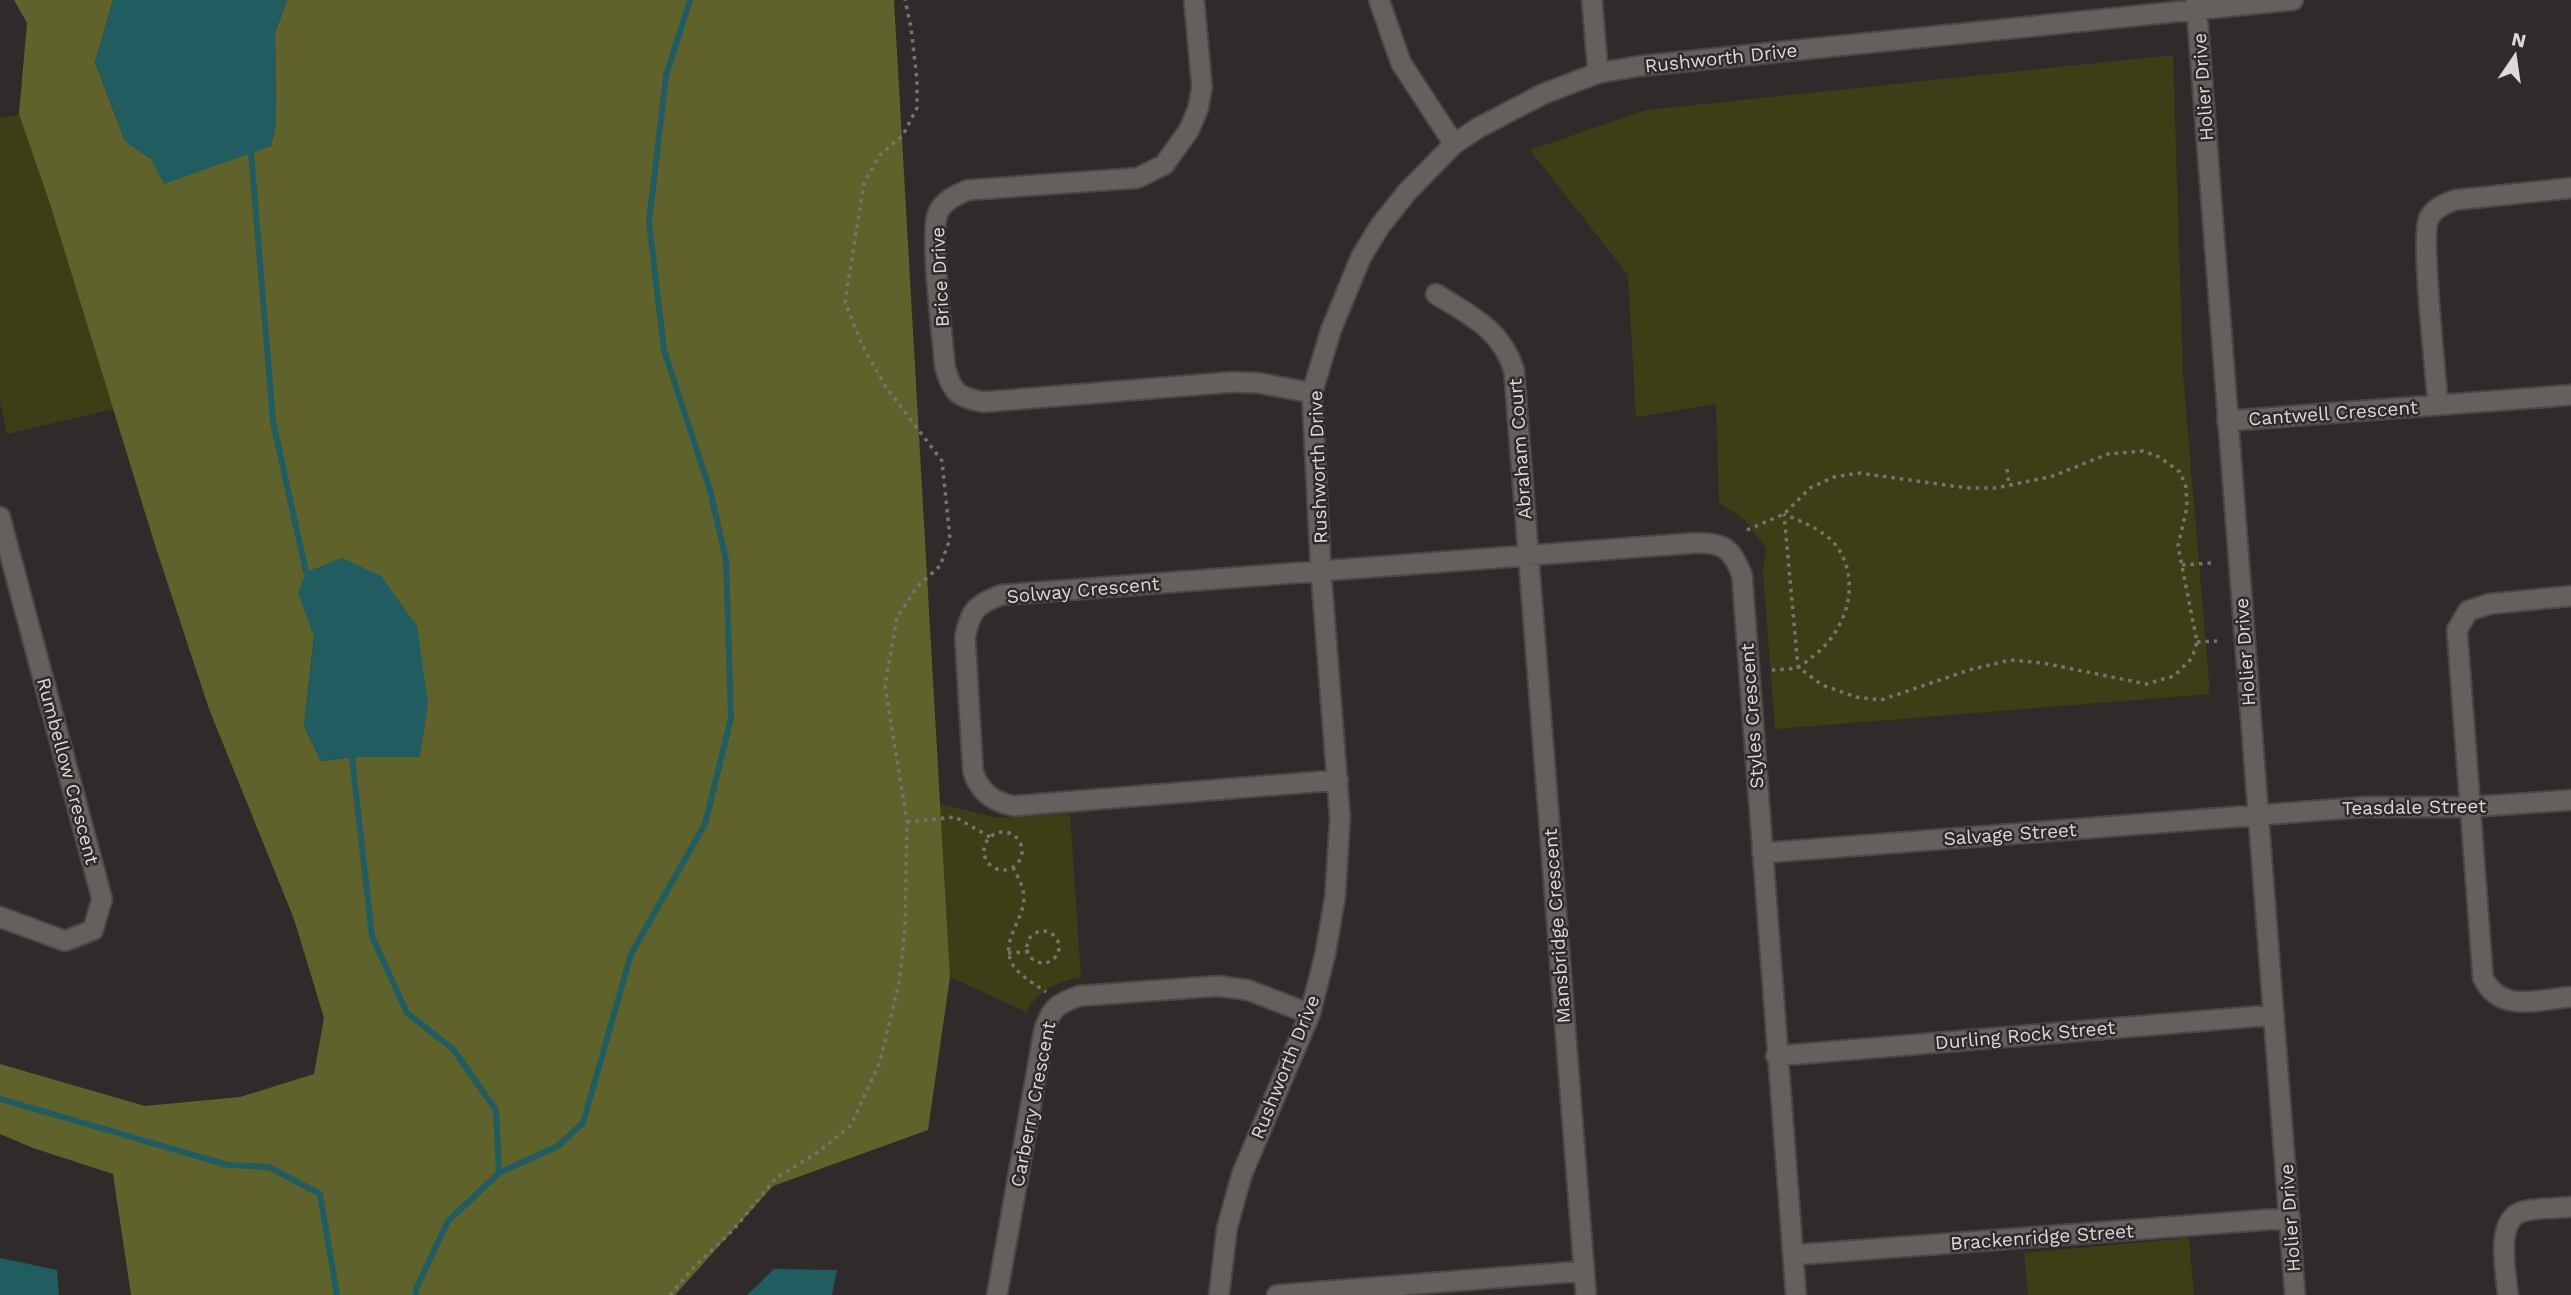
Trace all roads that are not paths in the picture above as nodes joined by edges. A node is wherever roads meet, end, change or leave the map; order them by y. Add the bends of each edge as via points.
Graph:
1 (1194, 0) edge
2 (1379, 0) edge
3 (1592, 0) edge
4 (2293, 0) edge
5 (2196, 5) edge
6 (1598, 73) junction
7 (1454, 144) junction
8 (2571, 188) edge
9 (1436, 294) dead end
10 (1312, 393) junction
11 (2571, 395) edge
12 (2438, 405) junction
13 (2227, 421) junction
14 (0, 517) edge
15 (1528, 556) junction
16 (1321, 572) junction
17 (2571, 596) edge
18 (1338, 780) junction
19 (2571, 800) edge
20 (2471, 807) junction
21 (2257, 815) junction
22 (1762, 853) junction
23 (0, 917) edge
24 (2571, 997) edge
25 (1310, 1014) junction
26 (2274, 1016) junction
27 (1776, 1056) junction
28 (2571, 1207) edge
29 (2290, 1218) junction
30 (1793, 1255) junction
31 (1584, 1271) junction
32 (997, 1295) edge
33 (1219, 1295) edge
34 (1277, 1295) edge
35 (1586, 1295) edge
36 (1796, 1295) edge
37 (2295, 1295) edge
38 (2508, 1295) edge

1 - 10 street, Brice Drive via 1202,87 1198,109 1164,165 1138,178 968,190 950,198 937,214 945,368 950,384 962,397 983,402 1233,382
2 - 7 street via 1401,63
3 - 6 street
4 - 5 street, Rushworth Drive
5 - 6 street, Rushworth Drive
5 - 13 street, Holier Drive
6 - 7 street, Rushworth Drive via 1543,94
7 - 10 street, Rushworth Drive via 1407,192 1361,257
8 - 12 street, Cantwell Crescent via 2455,200 2440,206 2428,219
9 - 15 street, Abraham Court via 1486,326 1507,350 1514,370
10 - 16 street, Rushworth Drive
11 - 12 street, Cantwell Crescent
12 - 13 street, Cantwell Crescent
13 - 21 street, Holier Drive
14 - 23 street, Rumbellow Crescent via 102,899 93,930 65,941
15 - 16 street, Styles Crescent
15 - 22 street, Styles Crescent via 1713,542 1736,559 1742,575
15 - 31 street, Mansbridge Crescent
16 - 18 street, Rushworth Drive
16 - 18 street, Solway Crescent via 1001,595 981,603 969,617 965,637 973,771 985,793 998,803 1014,806
17 - 20 street via 2489,604 2468,611 2457,630
18 - 25 street, Rushworth Drive via 1340,845 1335,897
19 - 20 street, Teasdale Street
20 - 21 street, Teasdale Street via 2365,807
20 - 24 street via 2483,978 2490,991 2505,1001
21 - 22 street, Salvage Street
21 - 26 street, Holier Drive
22 - 27 street, Styles Crescent
25 - 32 street, Carberry Crescent via 1248,990 1218,986 1079,996 1049,1013
25 - 33 street, Rushworth Drive via 1242,1174 1227,1228
26 - 27 street, Durling Rock Street
26 - 29 street, Holier Drive
27 - 30 street, Styles Crescent
28 - 38 street via 2522,1211 2513,1216 2504,1236
29 - 30 street, Brackenridge Street
29 - 37 street, Holier Drive
30 - 36 street, Styles Crescent
31 - 34 street
31 - 35 street, Mansbridge Crescent

